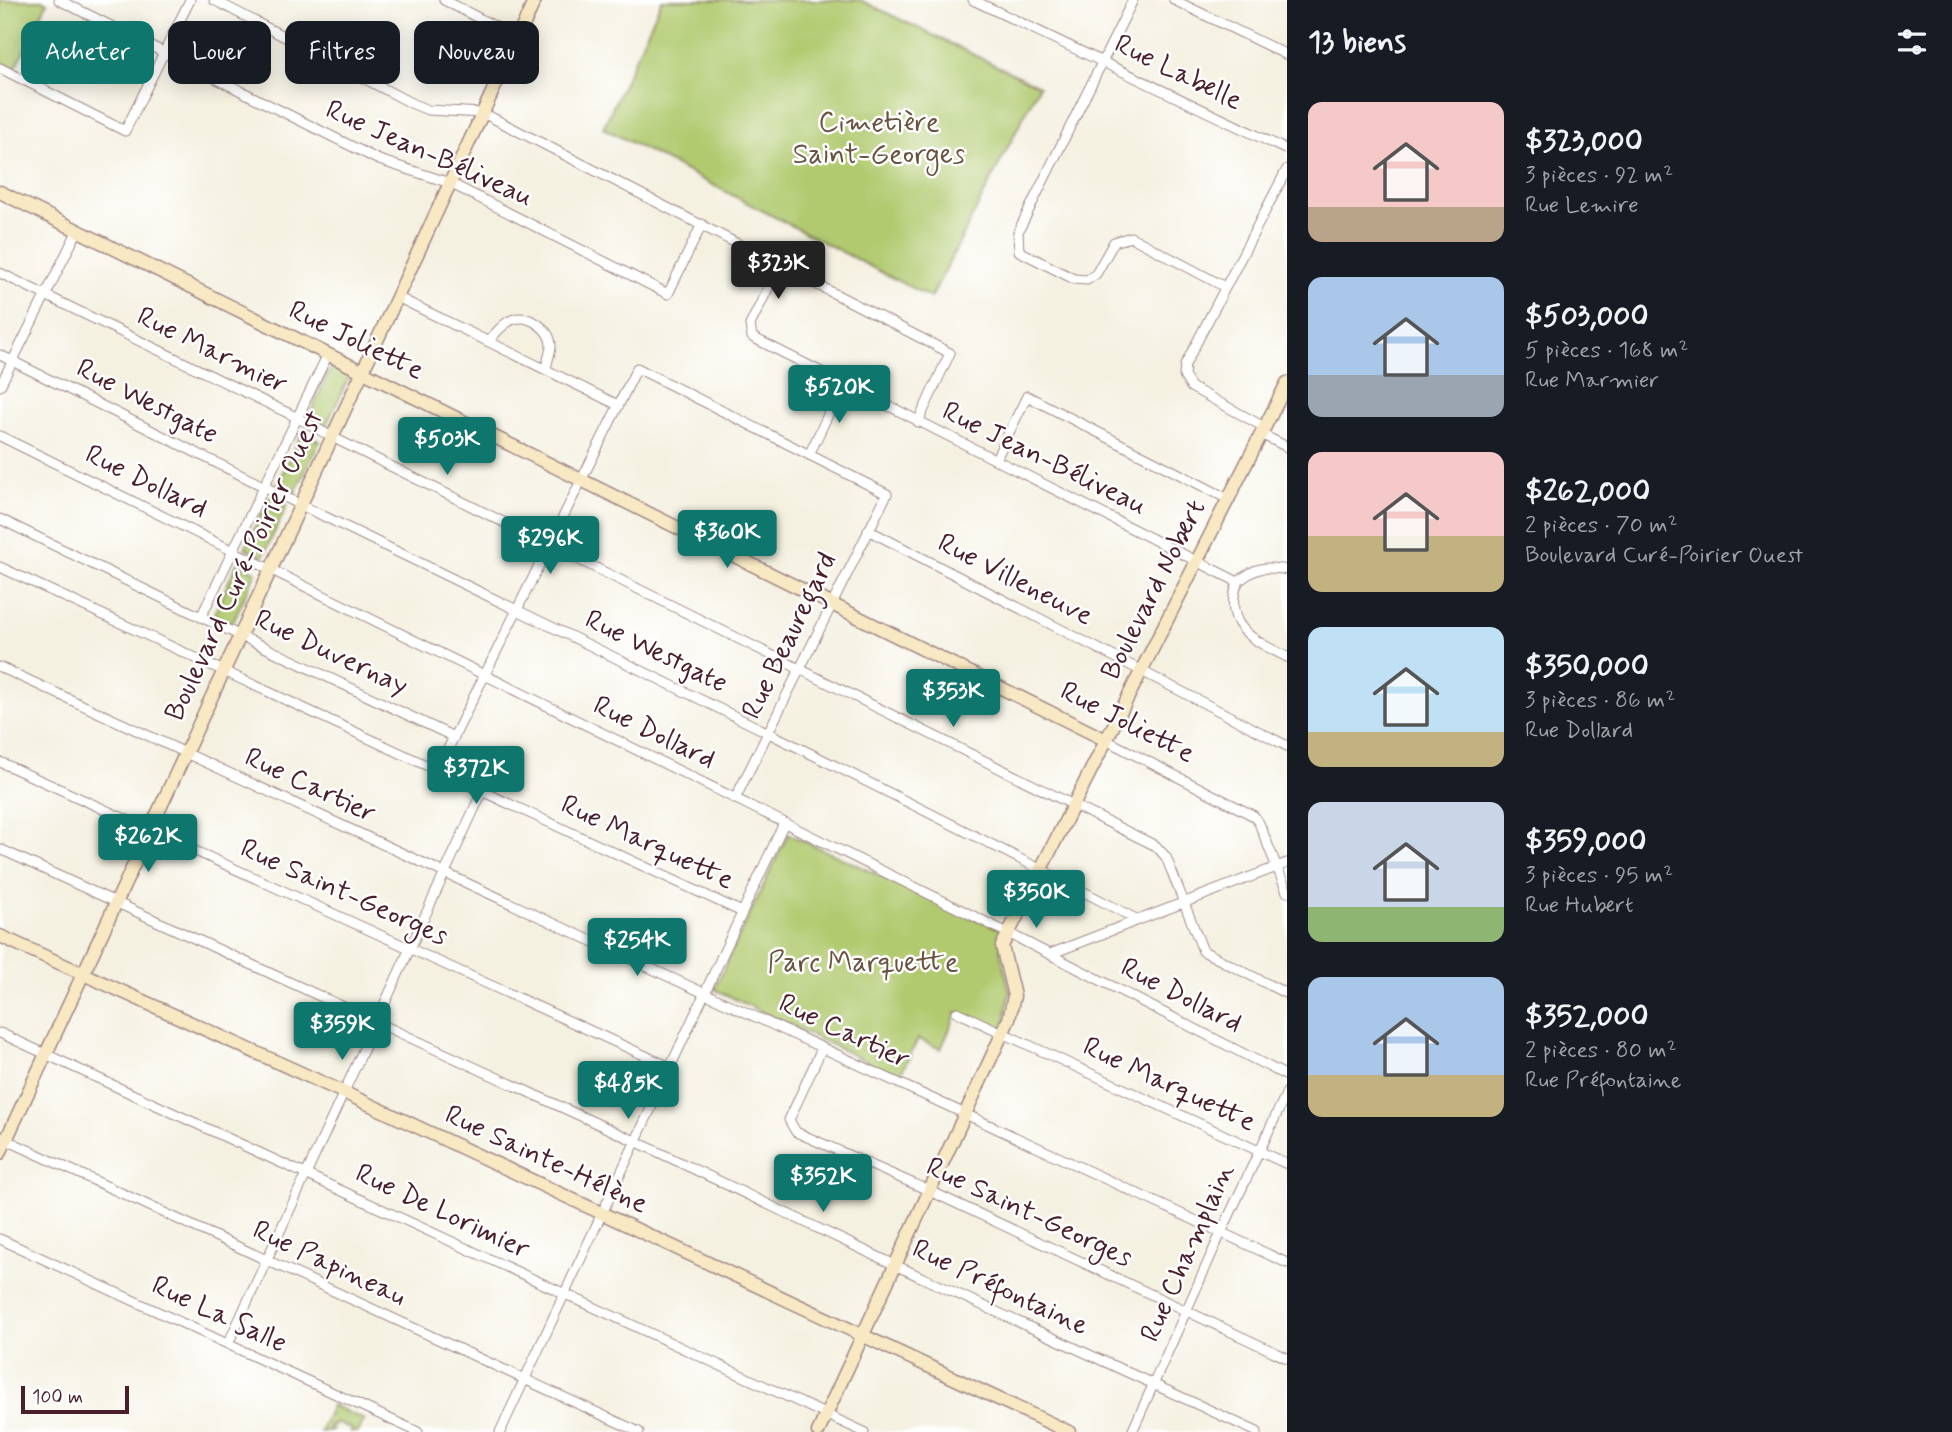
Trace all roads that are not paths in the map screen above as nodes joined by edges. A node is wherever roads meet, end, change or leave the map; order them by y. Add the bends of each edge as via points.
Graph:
1 (59, 0) edge
2 (190, 0) edge
3 (214, 0) edge
4 (444, 0) edge
5 (535, 0) edge
6 (973, 0) edge
7 (1133, 0) edge
8 (1174, 0) edge
9 (484, 21) edge
10 (525, 21) edge
11 (164, 52) junction
12 (1287, 55) edge
13 (1102, 62) junction
14 (0, 68) edge
15 (496, 84) edge
16 (483, 113) junction
17 (1287, 150) edge
18 (1287, 169) edge
19 (450, 183) junction
20 (0, 192) edge
21 (702, 224) junction
22 (78, 230) junction
23 (780, 264) junction
24 (0, 273) edge
25 (1225, 287) junction
26 (46, 295) junction
27 (397, 296) junction
28 (488, 341) junction
29 (328, 354) junction
30 (0, 355) edge
31 (13, 361) junction
32 (545, 369) junction
33 (362, 371) junction
34 (843, 383) junction
35 (1287, 383) edge
36 (0, 386) edge
37 (618, 405) junction
38 (298, 418) junction
39 (918, 422) junction
40 (1263, 430) junction
41 (0, 436) edge
42 (332, 437) junction
43 (1287, 446) edge
44 (809, 454) junction
45 (996, 459) junction
46 (581, 480) junction
47 (264, 486) junction
48 (1228, 499) junction
49 (301, 505) junction
50 (0, 519) edge
51 (869, 530) junction
52 (549, 544) junction
53 (233, 551) junction
54 (1197, 561) junction
55 (0, 567) edge
56 (271, 569) junction
57 (1287, 570) edge
58 (1238, 582) junction
59 (832, 604) junction
60 (517, 609) junction
61 (201, 617) junction
62 (240, 635) junction
63 (1287, 657) edge
64 (0, 667) edge
65 (800, 668) junction
66 (223, 671) junction
67 (1141, 671) junction
68 (484, 675) junction
69 (768, 733) junction
70 (454, 737) junction
71 (1106, 740) junction
72 (1287, 746) edge
73 (185, 753) junction
74 (0, 762) edge
75 (437, 771) junction
76 (482, 792) junction
77 (735, 799) junction
78 (1073, 805) junction
79 (784, 823) junction
80 (150, 830) junction
81 (0, 849) edge
82 (1282, 865) edge
83 (1041, 869) junction
84 (445, 873) junction
85 (1287, 892) edge
86 (116, 903) junction
87 (1183, 903) junction
88 (742, 912) junction
89 (1138, 920) junction
90 (1008, 933) junction
91 (0, 936) edge
92 (411, 948) junction
93 (1050, 954) junction
94 (83, 974) junction
95 (704, 993) junction
96 (1287, 994) edge
97 (957, 1012) dead end
98 (377, 1022) junction
99 (0, 1033) edge
100 (1003, 1034) junction
101 (822, 1048) junction
102 (46, 1055) junction
103 (670, 1067) junction
104 (1287, 1076) edge
105 (1287, 1092) edge
106 (345, 1093) junction
107 (965, 1114) junction
108 (3, 1139) edge
109 (635, 1141) junction
110 (1259, 1151) junction
111 (0, 1153) edge
112 (1287, 1164) edge
113 (305, 1174) junction
114 (930, 1191) junction
115 (601, 1213) junction
116 (1221, 1233) junction
117 (0, 1239) edge
118 (265, 1260) junction
119 (1287, 1263) edge
120 (895, 1265) junction
121 (564, 1293) junction
122 (1186, 1312) junction
123 (862, 1336) junction
124 (228, 1344) junction
125 (1287, 1358) edge
126 (525, 1380) junction
127 (1154, 1385) junction
128 (826, 1414) junction
129 (418, 1432) edge
130 (500, 1432) edge
131 (639, 1432) edge
132 (818, 1432) edge
133 (864, 1432) edge
134 (1069, 1432) edge
135 (1132, 1432) edge
136 (1257, 1432) edge

1 - 11 street, Rue Jean-Béliveau
2 - 11 street
3 - 16 street via 413,104 428,110
4 - 9 street
5 - 10 street, Boulevard Curé-Poirier Ouest
6 - 13 street, Rue Labelle
7 - 13 street
8 - 12 street
11 - 14 street via 125,131
11 - 19 street, Rue Jean-Béliveau via 379,160
13 - 17 street, Rue Labelle
13 - 25 street via 1018,232 1019,251 1074,279 1087,280 1096,274 1114,242 1130,237
15 - 16 street, Boulevard Curé-Poirier Ouest
16 - 19 street, Boulevard Curé-Poirier Ouest
16 - 21 street
18 - 25 street
19 - 21 street, Rue Jean-Béliveau via 668,294
19 - 27 street, Boulevard Curé-Poirier Ouest
20 - 22 street, Rue Joliette
21 - 23 street
22 - 26 street
22 - 29 street, Rue Joliette
23 - 34 street, Rue Jean-Béliveau via 750,325 752,337
23 - 39 street via 950,353
24 - 26 street, Rue Marmier
25 - 40 street via 1185,365 1184,376 1191,387
26 - 31 street
26 - 38 street, Rue Marmier
27 - 28 street
27 - 33 street, Boulevard Curé-Poirier Ouest
28 - 32 street
28 - 32 street via 513,319 535,322 550,338
29 - 33 street, Rue Joliette
29 - 38 street, Boulevard Curé-Poirier Ouest
30 - 31 street, Rue Westgate
31 - 36 street
31 - 47 street, Rue Westgate
32 - 37 street
33 - 42 street, Boulevard Curé-Poirier Ouest
33 - 46 street, Rue Joliette
34 - 39 street, Rue Jean-Béliveau
34 - 44 street
35 - 40 street, Boulevard Nobert
37 - 44 street via 637,368
37 - 46 street
38 - 42 street, Rue Marmier
38 - 47 street, Boulevard Curé-Poirier Ouest
39 - 45 street, Rue Jean-Béliveau
40 - 43 street
40 - 48 street, Boulevard Nobert
41 - 53 street, Rue Dollard
42 - 49 street, Boulevard Curé-Poirier Ouest
42 - 52 street, Rue Marmier
44 - 51 street, Rue Beauregard via 887,494
45 - 48 street via 1027,396
45 - 54 street, Rue Jean-Béliveau
46 - 52 street
46 - 59 street, Rue Joliette
47 - 49 street, Rue Westgate
47 - 53 street, Boulevard Curé-Poirier Ouest
48 - 54 street, Boulevard Nobert
49 - 56 street, Boulevard Curé-Poirier Ouest
49 - 60 street, Rue Westgate
50 - 61 street, Rue Duvernay
51 - 59 street, Rue Beauregard
51 - 67 street, Rue Villeneuve
52 - 60 street
52 - 65 street, Rue Marmier
53 - 56 street, Rue Dollard
53 - 61 street, Boulevard Curé-Poirier Ouest
54 - 58 street, Rue Jean-Béliveau
54 - 67 street, Boulevard Nobert
55 - 66 street, Rue Marquette
56 - 62 street, Boulevard Curé-Poirier Ouest
56 - 68 street, Rue Dollard
57 - 58 street via 1251,570
58 - 63 street via 1233,595 1237,622 1252,639
59 - 65 street, Rue Beauregard
59 - 71 street, Rue Joliette
60 - 68 street
60 - 69 street, Rue Westgate
61 - 62 street, Rue Duvernay
62 - 66 street, Boulevard Curé-Poirier Ouest
62 - 70 street, Rue Duvernay
64 - 73 street, Rue Cartier
65 - 69 street, Rue Beauregard
65 - 78 street, Rue Marmier
66 - 73 street, Boulevard Curé-Poirier Ouest
66 - 75 street, Rue Marquette
67 - 71 street, Boulevard Nobert
67 - 72 street, Rue Villeneuve
68 - 70 street
68 - 77 street, Rue Dollard
69 - 77 street, Rue Beauregard
69 - 83 street, Rue Westgate
70 - 75 street
71 - 78 street, Boulevard Nobert
71 - 82 street, Rue Joliette via 1250,813
73 - 80 street, Boulevard Curé-Poirier Ouest
73 - 84 street, Rue Cartier
74 - 80 street, Rue Saint-Georges
75 - 76 street, Rue Marquette
76 - 84 street
76 - 88 street, Rue Marquette
77 - 79 street, Rue Dollard
78 - 83 street, Boulevard Nobert
78 - 87 street, Rue Marmier via 1162,850
79 - 88 street
79 - 90 street, Rue Dollard
80 - 86 street, Boulevard Curé-Poirier Ouest
80 - 92 street, Rue Saint-Georges
81 - 86 street, Rue Préfontaine
82 - 85 street, Rue Joliette
82 - 87 street
83 - 89 street, Rue Westgate
83 - 90 street, Boulevard Nobert
84 - 92 street
84 - 95 street, Rue Cartier
86 - 94 street, Boulevard Curé-Poirier Ouest
86 - 98 street, Rue Préfontaine
87 - 89 street
87 - 96 street, Rue Marmier via 1203,951
88 - 95 street
89 - 93 street
90 - 93 street, Rue Dollard
90 - 100 street, Boulevard Nobert via 1002,946 1014,996
91 - 94 street, Rue Sainte-Hélène
92 - 98 street
92 - 103 street, Rue Saint-Georges
93 - 104 street, Rue Dollard
94 - 102 street, Boulevard Curé-Poirier Ouest
94 - 106 street, Rue Sainte-Hélène
95 - 101 street, Rue Cartier
95 - 103 street
97 - 100 street, Rue Marquette
98 - 106 street
98 - 109 street, Rue Préfontaine
99 - 102 street, Rue De Lorimier
100 - 107 street, Boulevard Nobert
100 - 110 street, Rue Marquette
101 - 107 street, Rue Cartier
101 - 114 street, Rue Saint-Georges via 789,1120 796,1132
102 - 108 street, Boulevard Curé-Poirier Ouest
102 - 113 street, Rue De Lorimier
103 - 109 street
105 - 110 street, Rue Champlain
106 - 113 street
106 - 115 street, Rue Sainte-Hélène
107 - 114 street, Boulevard Nobert
107 - 116 street, Rue Cartier
108 - 111 street, Boulevard Curé-Poirier Ouest
108 - 118 street, Rue Papineau
109 - 115 street
109 - 120 street, Rue Préfontaine
110 - 112 street, Rue Marquette
110 - 116 street, Rue Champlain
113 - 118 street
113 - 121 street, Rue De Lorimier
114 - 120 street, Boulevard Nobert
114 - 122 street, Rue Saint-Georges
115 - 121 street
115 - 123 street, Rue Sainte-Hélène
116 - 119 street, Rue Cartier
116 - 122 street, Rue Champlain
117 - 124 street, Rue La Salle
118 - 124 street
118 - 126 street, Rue Papineau
120 - 123 street, Boulevard Nobert
120 - 127 street, Rue Préfontaine
121 - 126 street
121 - 128 street, Rue De Lorimier
122 - 125 street, Rue Saint-Georges
122 - 127 street, Rue Champlain
123 - 128 street, Boulevard Nobert
123 - 134 street, Rue Sainte-Hélène
124 - 129 street, Rue La Salle
126 - 130 street
126 - 131 street, Rue Papineau
127 - 135 street, Rue Champlain
127 - 136 street, Rue Préfontaine
128 - 132 street, Boulevard Nobert
128 - 133 street, Rue De Lorimier

